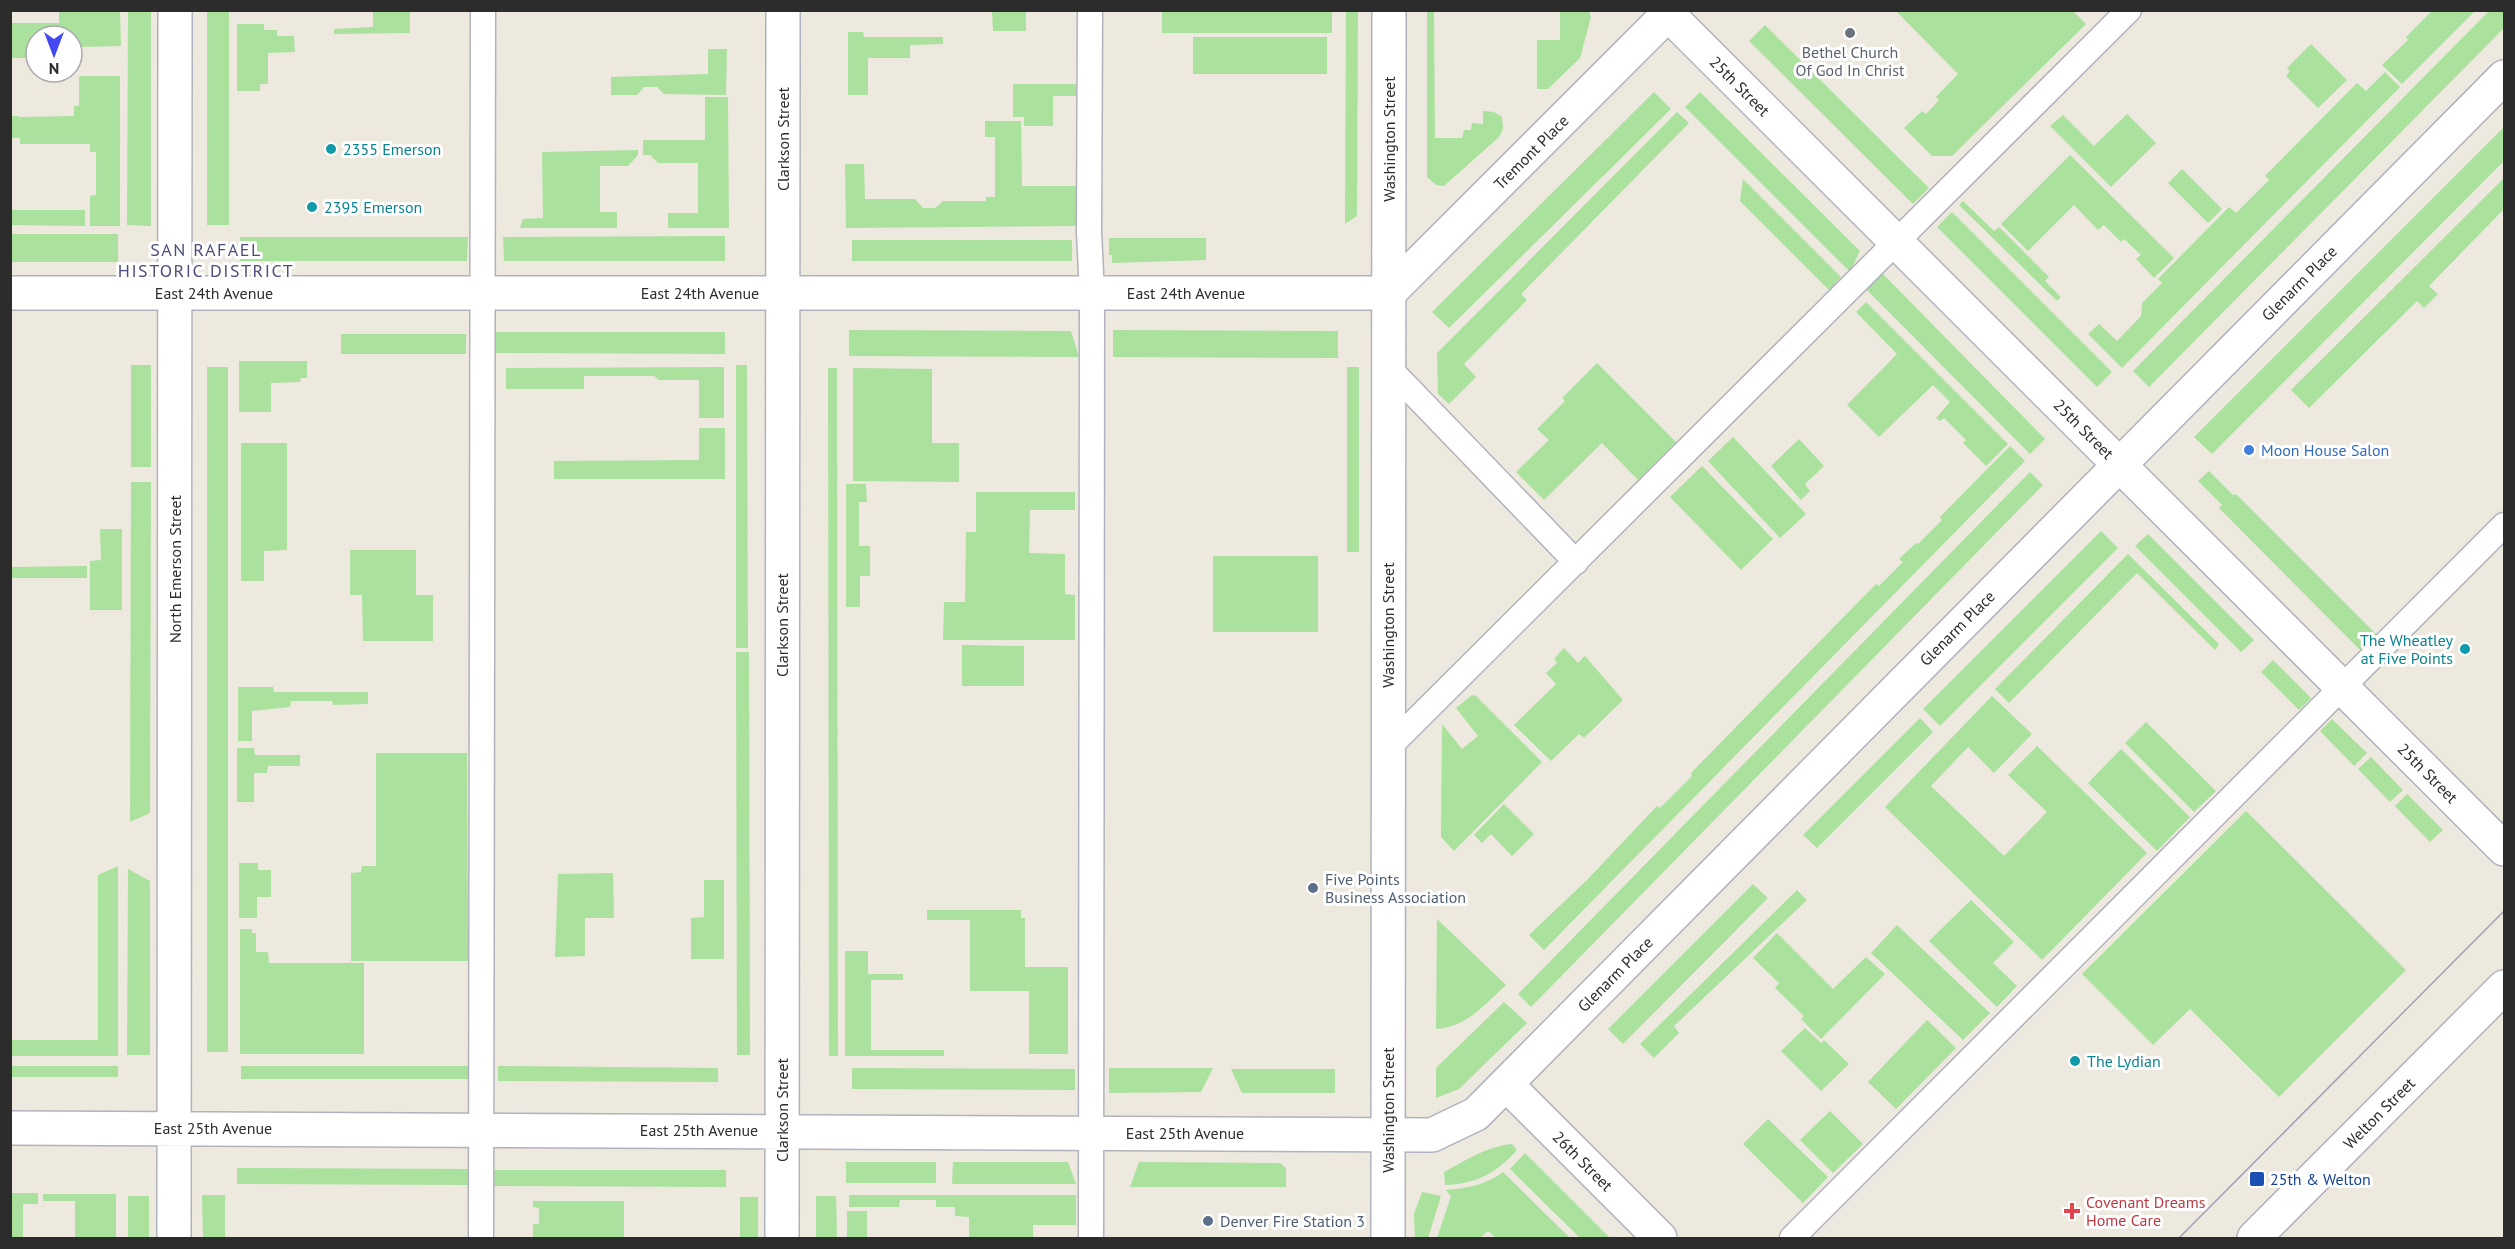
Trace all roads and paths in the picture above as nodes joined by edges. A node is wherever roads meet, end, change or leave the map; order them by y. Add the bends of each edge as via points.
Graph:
1 (175, 10) edge
2 (483, 10) edge
3 (783, 10) edge
4 (1090, 10) edge
5 (1389, 10) edge
6 (2128, 10) edge
7 (1668, 12) edge
8 (2505, 77) edge
9 (1896, 242) junction
10 (10, 292) edge
11 (175, 292) junction
12 (483, 292) junction
13 (783, 292) junction
14 (1092, 292) junction
15 (1389, 293) junction
16 (1388, 367) junction
17 (2119, 464) junction
18 (2505, 525) edge
19 (1576, 562) junction
20 (2342, 687) junction
21 (1388, 748) junction
22 (2505, 849) edge
23 (2505, 987) edge
24 (1506, 1084) junction
25 (10, 1128) edge
26 (174, 1128) junction
27 (482, 1129) junction
28 (782, 1130) junction
29 (1091, 1132) junction
30 (1388, 1134) junction
31 (174, 1239) edge
32 (481, 1239) edge
33 (782, 1239) edge
34 (1091, 1239) edge
35 (1388, 1239) edge
36 (1660, 1239) edge
37 (1792, 1239) edge
38 (2254, 1239) edge

1 - 11 street, North Emerson Street
2 - 12 lane
3 - 13 street, Clarkson Street
4 - 14 lane
5 - 15 street, Washington Street
6 - 9 lane
7 - 9 street, 25th Street
7 - 15 street, Tremont Place
8 - 17 street, Glenarm Place
9 - 17 street, 25th Street
9 - 19 lane
10 - 11 street, East 24th Avenue
11 - 12 street, East 24th Avenue
11 - 26 street, North Emerson Street
12 - 13 street, East 24th Avenue
12 - 27 lane
13 - 14 street, East 24th Avenue
13 - 28 street, Clarkson Street
14 - 15 street, East 24th Avenue
14 - 29 lane
15 - 16 street, Washington Street
16 - 19 lane
16 - 21 street, Washington Street
17 - 20 street, 25th Street
17 - 24 street, Glenarm Place
18 - 20 lane
19 - 21 lane
20 - 22 street, 25th Street
20 - 37 lane
21 - 30 street, Washington Street
23 - 38 street, Welton Street
24 - 30 street, Glenarm Place via 1476,1114 1432,1135
24 - 36 street, 26th Street
25 - 26 street, East 25th Avenue
26 - 27 street, East 25th Avenue
26 - 31 street, North Emerson Street
27 - 28 street, East 25th Avenue
27 - 32 lane
28 - 29 street, East 25th Avenue
28 - 33 street, Clarkson Street
29 - 30 street, East 25th Avenue
29 - 34 lane
30 - 35 street, Washington Street

